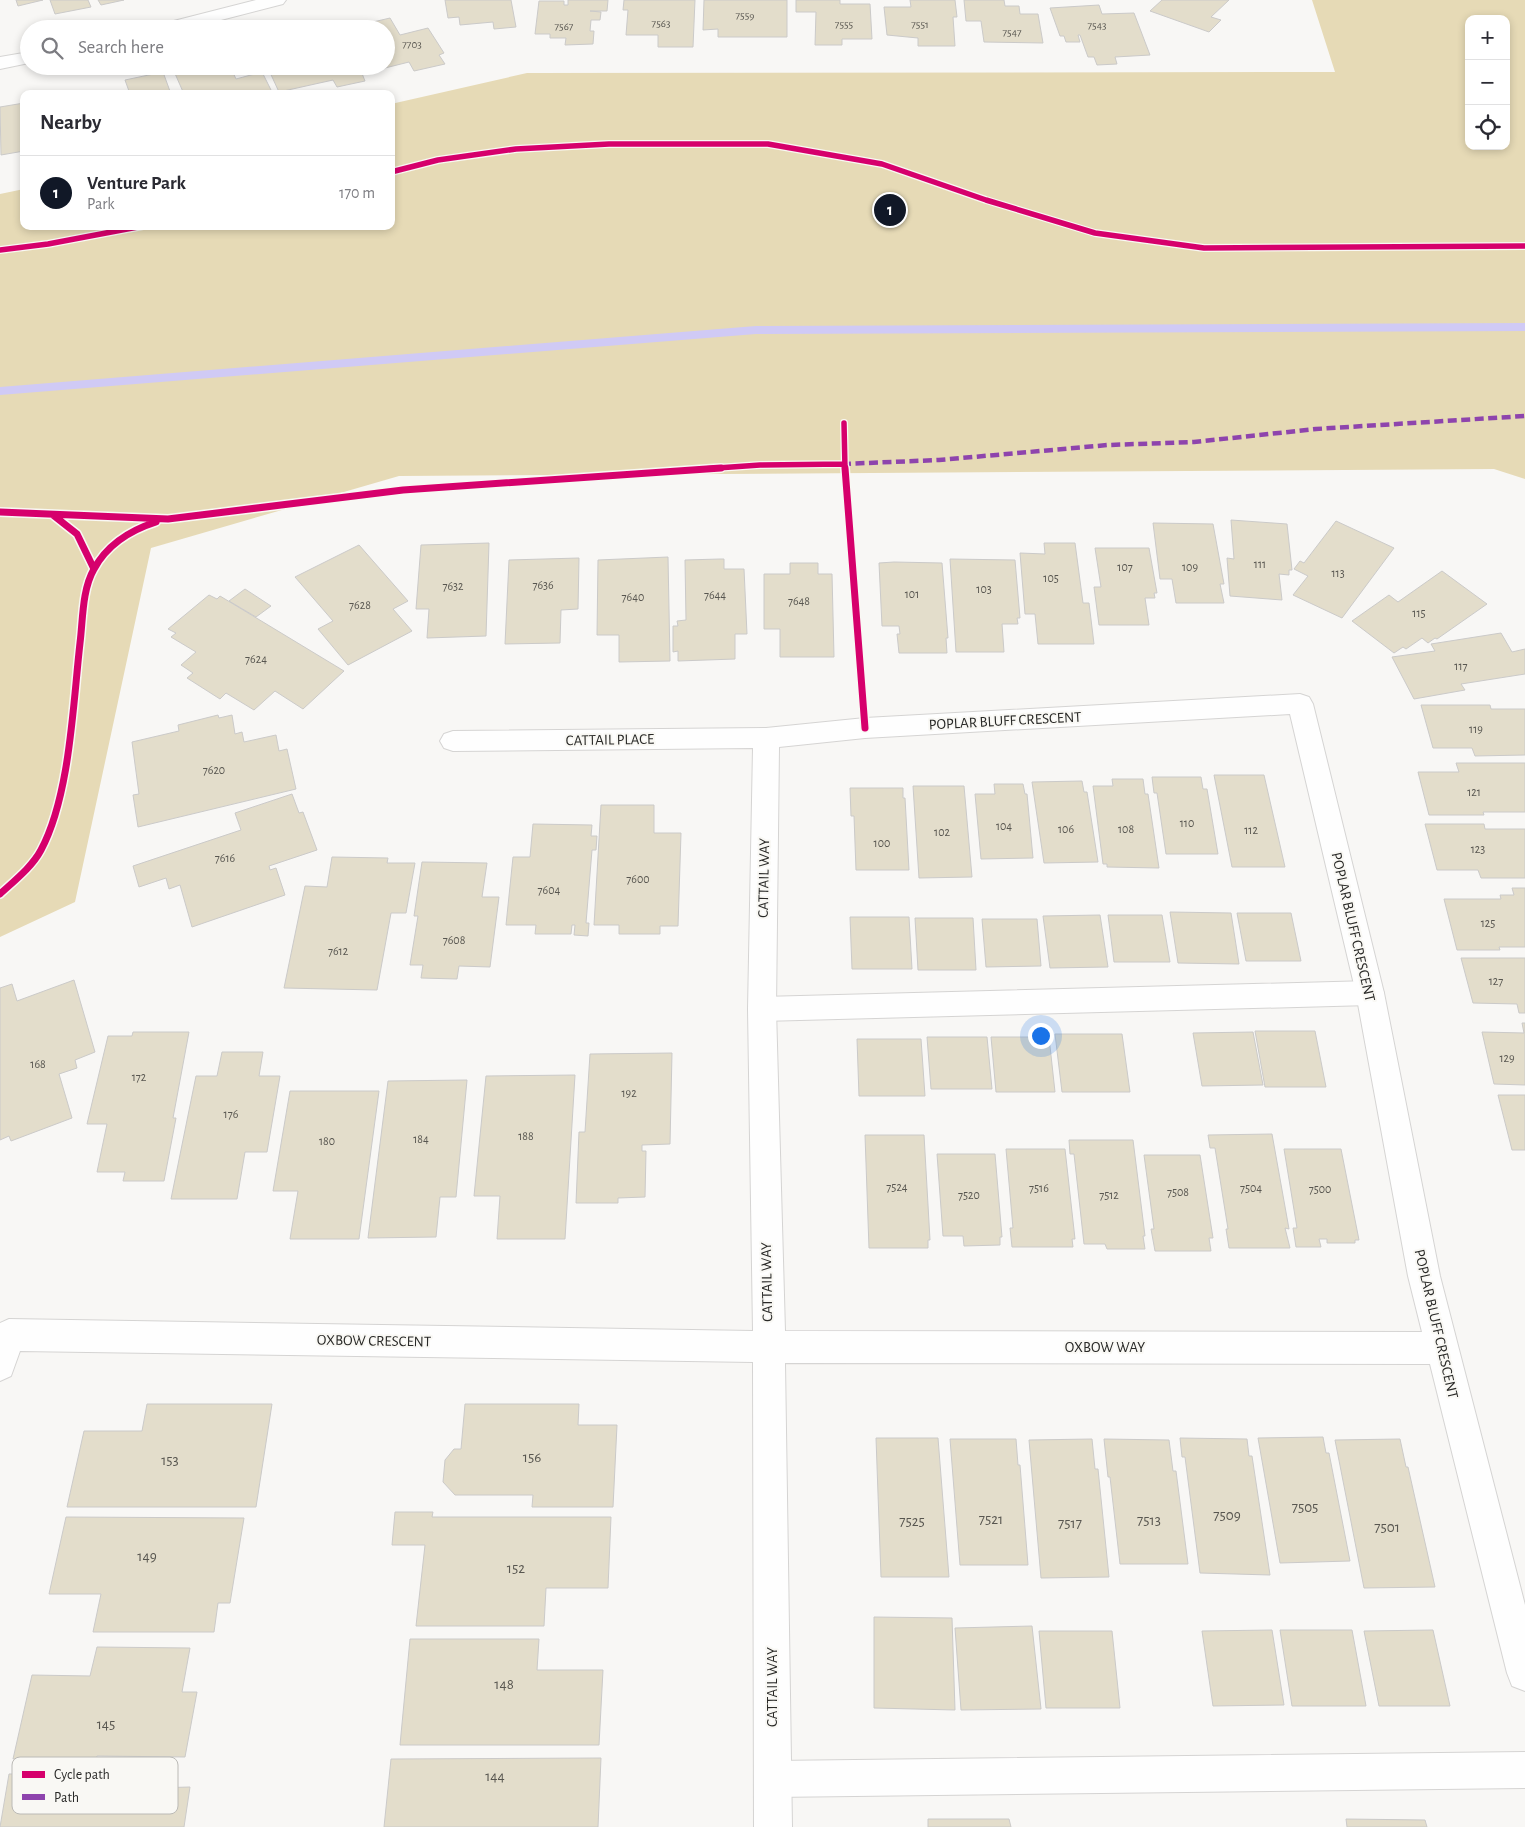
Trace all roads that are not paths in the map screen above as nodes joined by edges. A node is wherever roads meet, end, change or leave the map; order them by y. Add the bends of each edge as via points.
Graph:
1 (277, 0) edge
2 (199, 20) edge
3 (20, 59) edge
4 (0, 63) edge
5 (766, 738) junction
6 (453, 741) dead end
7 (1370, 993) junction
8 (762, 1009) junction
9 (769, 1347) junction
10 (1441, 1348) junction
11 (0, 1365) edge
12 (1525, 1673) edge
13 (1525, 1770) edge
14 (772, 1779) junction
15 (773, 1827) edge

1 - 2 street
3 - 4 street
5 - 6 street, CATTAIL PLACE
5 - 7 street, POPLAR BLUFF CRESCENT via 866,728 1300,704
5 - 8 street, CATTAIL WAY
7 - 8 street
7 - 10 street, POPLAR BLUFF CRESCENT via 1424,1276
8 - 9 street, CATTAIL WAY
9 - 10 street, OXBOW WAY
9 - 11 street, OXBOW CRESCENT via 9,1336
9 - 14 street, CATTAIL WAY
10 - 12 street, POPLAR BLUFF CRESCENT
13 - 14 street
14 - 15 street, CATTAIL WAY

